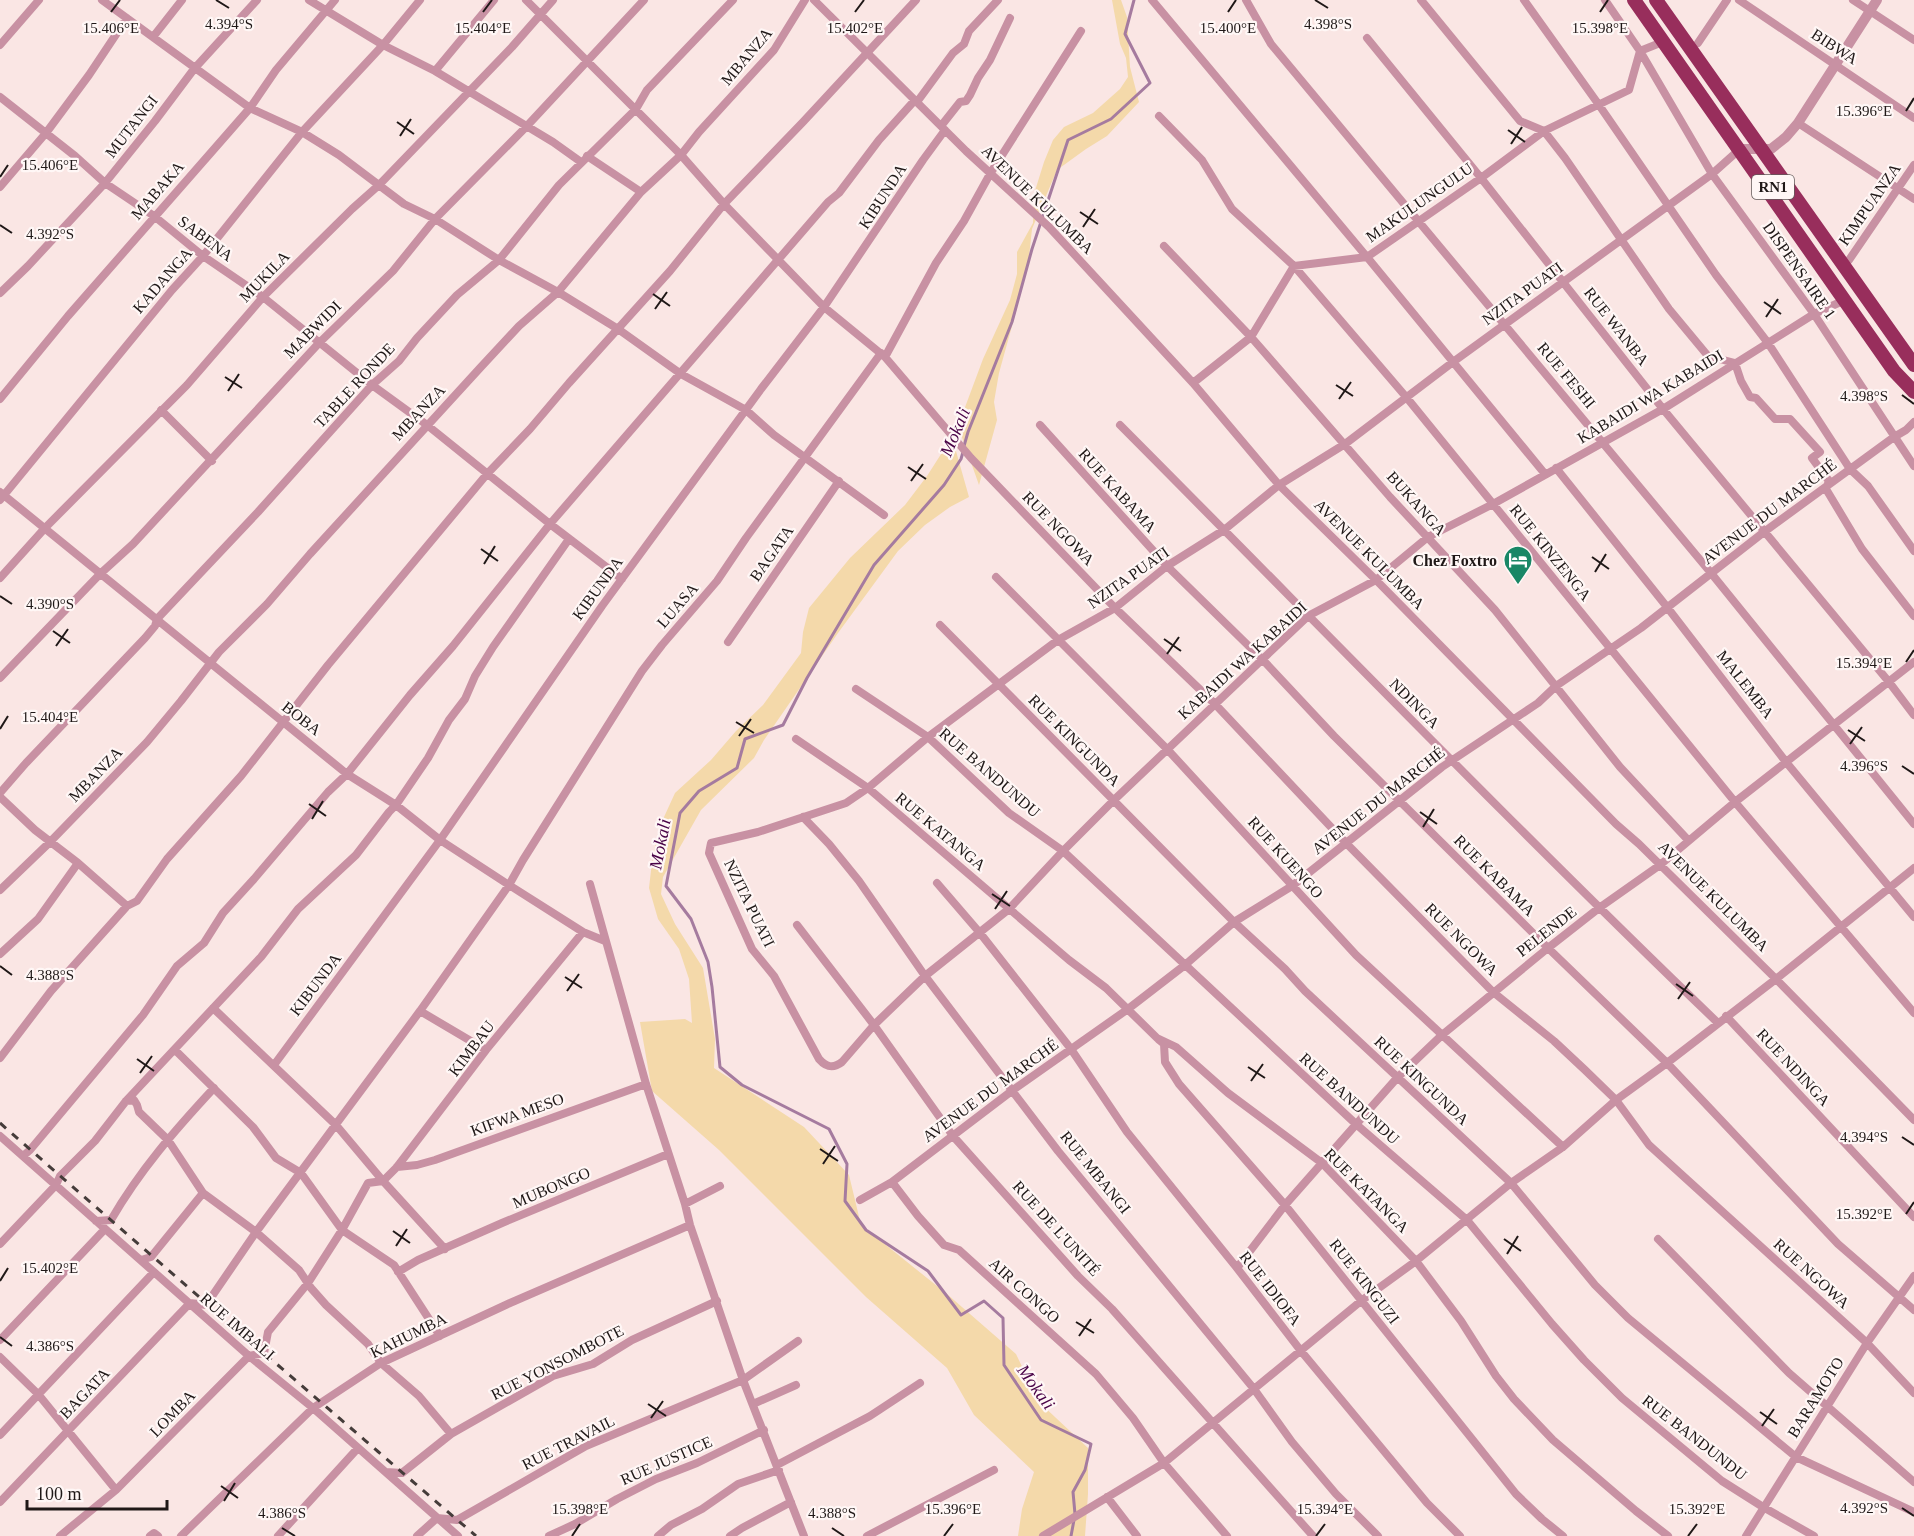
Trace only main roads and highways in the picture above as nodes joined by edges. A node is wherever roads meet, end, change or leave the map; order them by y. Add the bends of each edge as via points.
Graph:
1 (1634, 0) edge
2 (1644, 0) edge
3 (1656, 0) edge
4 (1667, 0) edge
5 (1914, 352) edge
6 (1914, 365) edge
7 (1914, 391) edge

1 - 7 highway via 1894,371
2 - 7 highway, RN1
3 - 6 highway, RN1
4 - 5 highway

